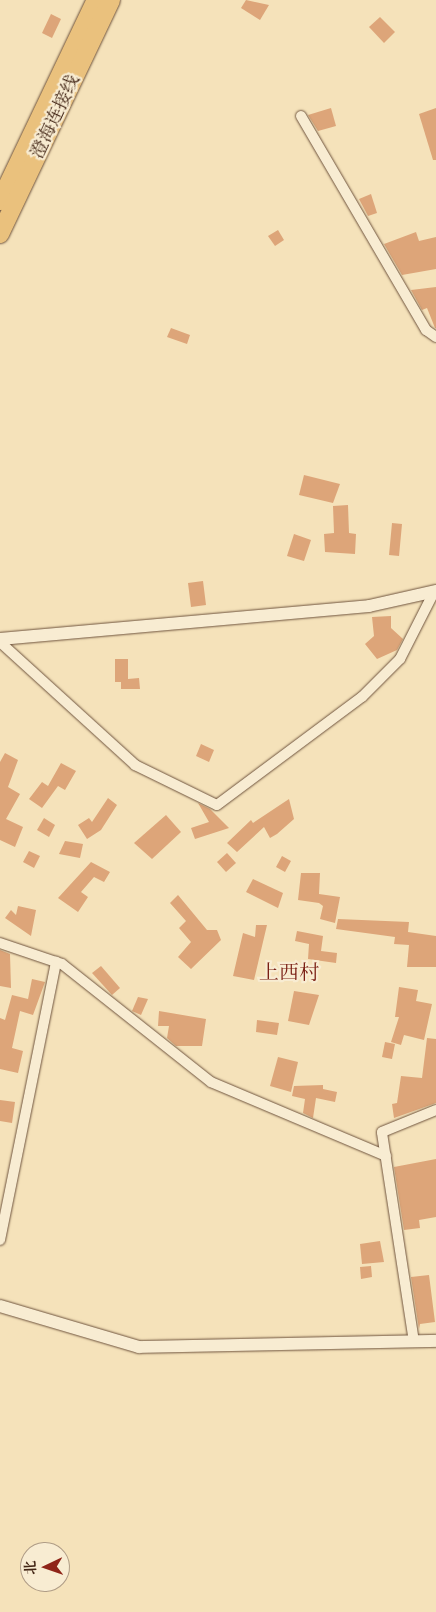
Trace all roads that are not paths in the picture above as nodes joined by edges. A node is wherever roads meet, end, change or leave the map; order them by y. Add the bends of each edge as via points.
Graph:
1 (96, 0) edge
2 (111, 0) edge
3 (301, 116) dead end
4 (0, 201) edge
5 (0, 234) edge
6 (436, 337) edge
7 (435, 591) edge
8 (0, 640) edge
9 (0, 943) edge
10 (56, 962) junction
11 (436, 1110) edge
12 (386, 1156) junction
13 (0, 1240) edge
14 (0, 1306) edge
15 (436, 1341) edge
16 (414, 1342) junction

1 - 4 highway, 澄海连接线
2 - 5 highway, 澄海连接线
3 - 6 street via 426,330
7 - 8 street via 368,606
7 - 8 street via 400,659 362,697 217,805 135,765
9 - 10 street
10 - 12 street via 212,1082
10 - 13 street
11 - 12 street via 382,1132
12 - 16 street
14 - 16 street via 139,1347
15 - 16 street

